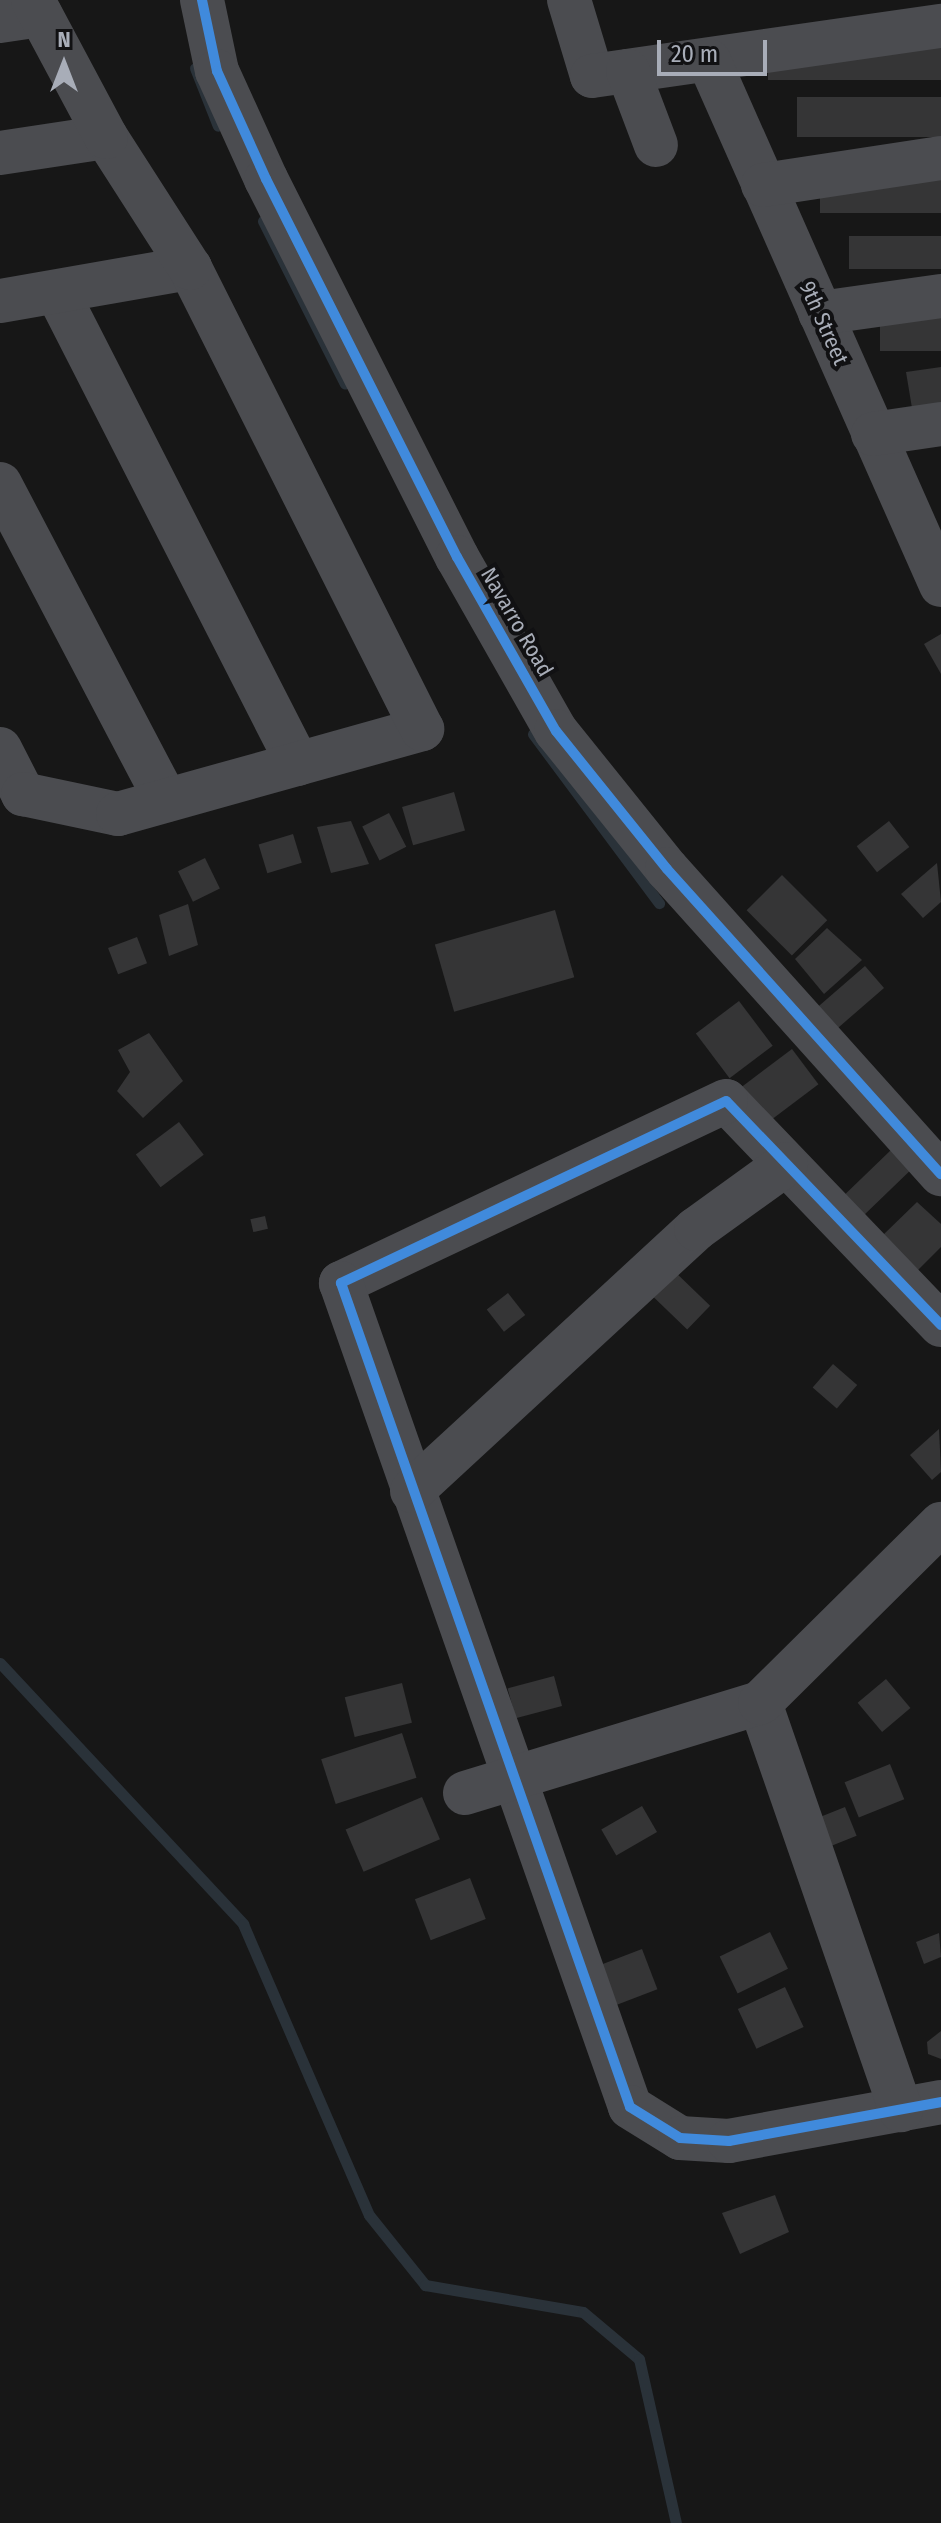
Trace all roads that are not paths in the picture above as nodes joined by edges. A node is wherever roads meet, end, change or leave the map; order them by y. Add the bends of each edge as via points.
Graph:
1 (202, 0) edge
2 (569, 0) edge
3 (25, 12) edge
4 (941, 26) edge
5 (709, 61) junction
6 (610, 74) junction
7 (106, 137) junction
8 (656, 145) dead end
9 (0, 153) edge
10 (941, 158) edge
11 (763, 185) junction
12 (190, 268) junction
13 (57, 292) junction
14 (941, 296) edge
15 (0, 301) edge
16 (820, 313) junction
17 (941, 424) edge
18 (873, 434) junction
19 (0, 484) edge
20 (938, 571) edge
21 (0, 749) edge
22 (298, 764) junction
23 (166, 800) junction
24 (786, 1164) junction
25 (938, 1165) edge
26 (941, 1325) edge
27 (412, 1491) junction
28 (941, 1524) edge
29 (760, 1703) junction
30 (514, 1778) junction
31 (465, 1793) dead end
32 (921, 2106) edge

1 - 25 street, Navarro Road via 217,71 266,179 457,557 556,731 667,869
2 - 6 street
3 - 7 street
4 - 5 street
5 - 6 street
5 - 11 street, 9th Street
6 - 8 street
7 - 9 street
7 - 12 street
10 - 11 street
11 - 16 street, 9th Street
12 - 13 street
12 - 22 street via 422,729
13 - 15 street
13 - 22 street
14 - 16 street
16 - 18 street, 9th Street
17 - 18 street
18 - 20 street, 9th Street
19 - 23 street
21 - 23 street via 23,794 118,814
22 - 23 street
24 - 26 street
24 - 27 street via 696,1229
24 - 27 street via 726,1101 341,1283
27 - 30 street
28 - 29 street
29 - 30 street
29 - 32 street
30 - 31 street
30 - 32 street via 630,2107 680,2138 729,2141

